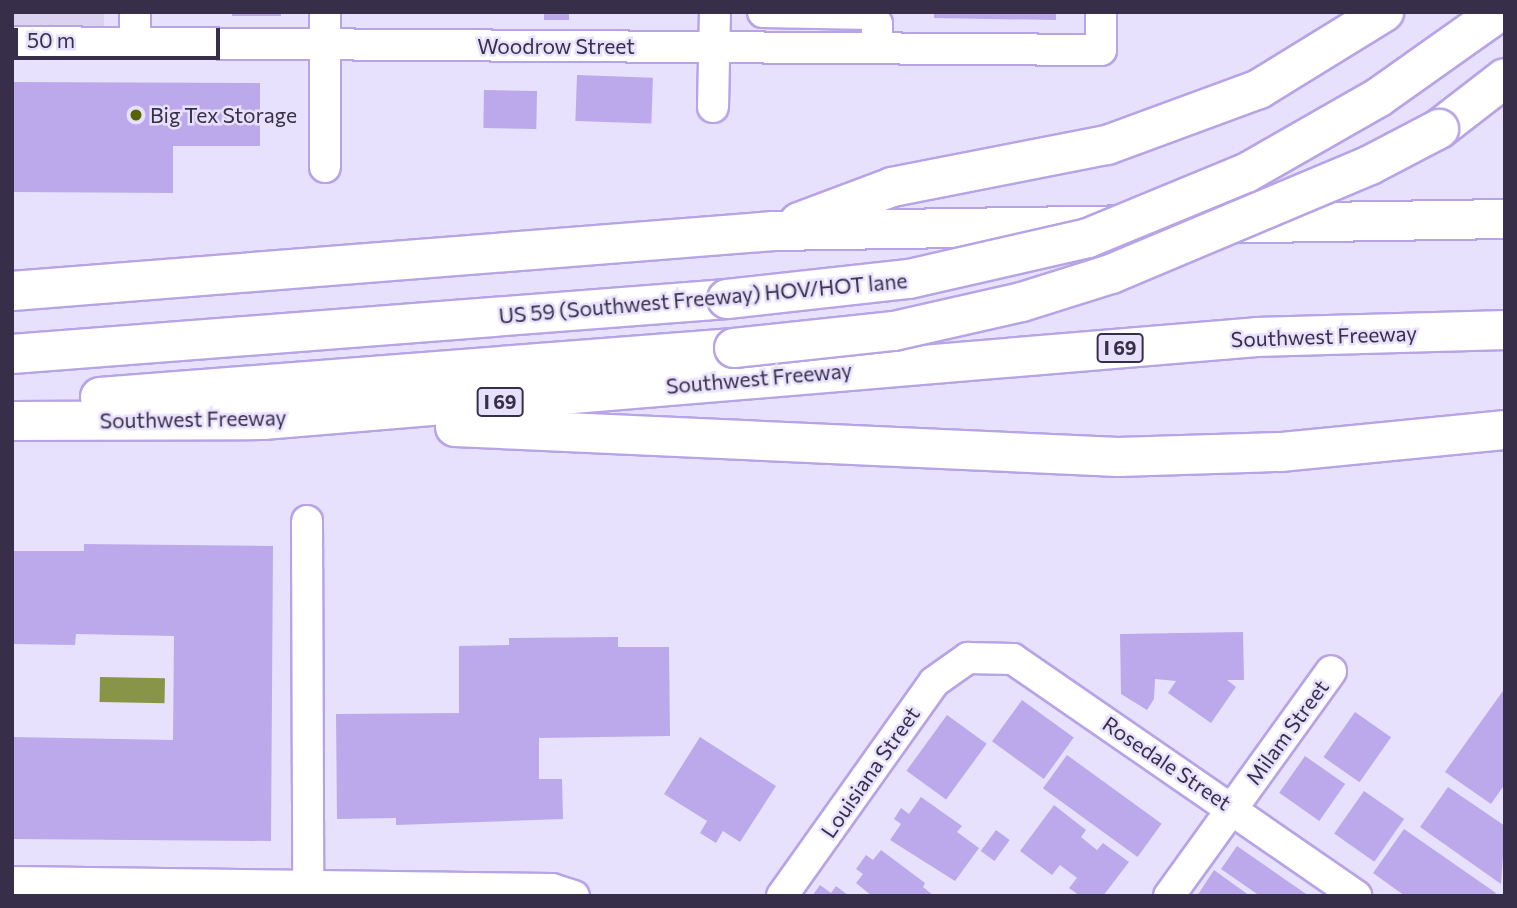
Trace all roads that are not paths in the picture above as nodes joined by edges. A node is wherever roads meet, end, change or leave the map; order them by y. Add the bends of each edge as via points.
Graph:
1 (135, 12) edge
2 (325, 12) edge
3 (715, 12) edge
4 (762, 12) edge
5 (1101, 12) edge
6 (1384, 12) edge
7 (1499, 12) edge
8 (819, 13) edge
9 (12, 42) edge
10 (135, 43) junction
11 (325, 44) junction
12 (714, 46) junction
13 (761, 47) junction
14 (818, 47) junction
15 (877, 48) junction
16 (1505, 78) edge
17 (1505, 88) edge
18 (713, 107) dead end
19 (1439, 129) junction
20 (325, 167) dead end
21 (1505, 219) edge
22 (775, 231) junction
23 (12, 291) edge
24 (1505, 330) edge
25 (12, 354) edge
26 (735, 364) junction
27 (12, 419) edge
28 (263, 420) junction
29 (1505, 430) edge
30 (307, 521) dead end
31 (968, 658) joint
32 (1331, 671) dead end
33 (1232, 808) junction
34 (12, 882) edge
35 (308, 891) edge
36 (574, 896) edge
37 (782, 896) edge
38 (1169, 896) edge
39 (1356, 896) edge

1 - 10 street
2 - 11 street
3 - 12 street
4 - 8 street
4 - 13 street
5 - 15 street, Woodrow Street via 1101,50
6 - 22 highway via 1259,89 1107,145 892,187
7 - 25 highway, US 59 (Southwest Freeway) HOV/HOT lane, bridge via 1379,97 1246,173 1088,238 909,279 727,299
8 - 14 street
8 - 15 street via 872,14
9 - 10 street, Woodrow Street
10 - 11 street, Woodrow Street
11 - 12 street, Woodrow Street
11 - 20 street
12 - 13 street, Woodrow Street
12 - 18 street
13 - 14 street, Woodrow Street
14 - 15 street, Woodrow Street
16 - 19 highway
17 - 19 highway
19 - 26 highway, bridge via 1370,165 1124,269 1023,302
21 - 22 highway
22 - 23 highway
24 - 26 highway, Southwest Freeway / I 69 via 1257,337
26 - 27 highway via 94,398
26 - 28 highway, Southwest Freeway / I 69
27 - 28 highway, Southwest Freeway / I 69
28 - 29 highway via 743,437 920,450 1118,457 1282,452
30 - 35 street
31 - 33 street, Rosedale Street via 1013,659
31 - 37 street, Louisiana Street via 934,682
32 - 33 street, Milam Street
33 - 38 street, Milam Street
33 - 39 street, Rosedale Street
34 - 35 street
35 - 36 street via 552,889

